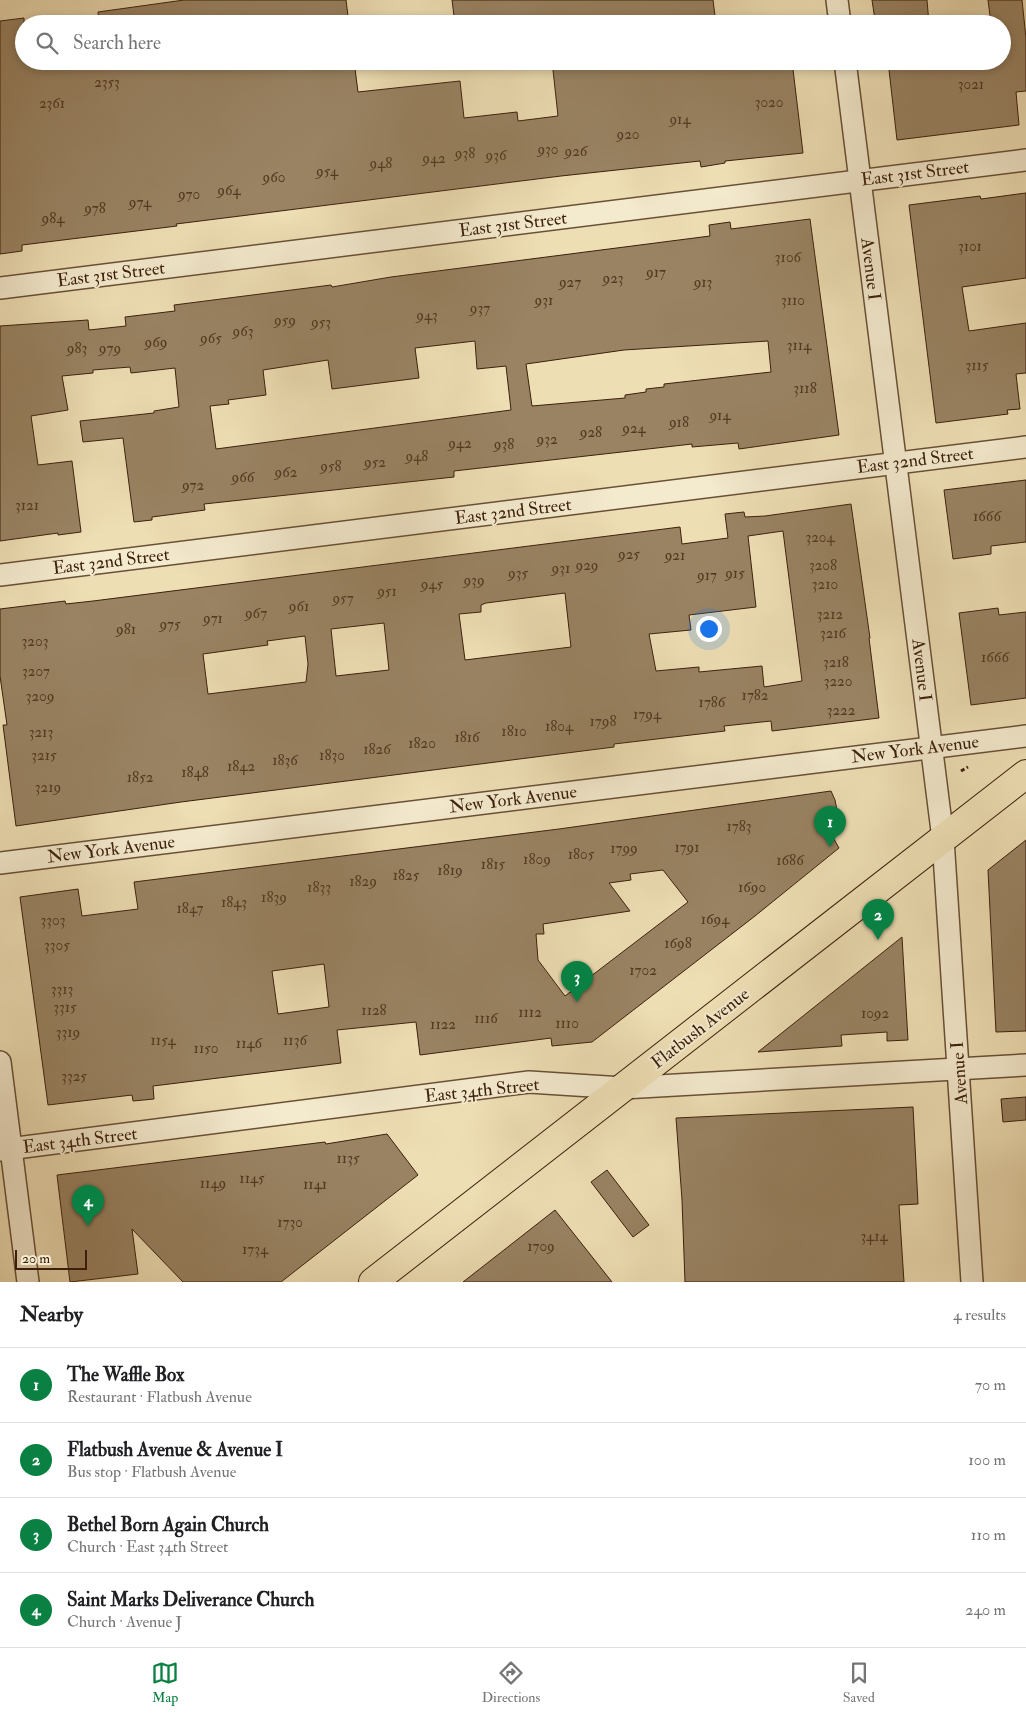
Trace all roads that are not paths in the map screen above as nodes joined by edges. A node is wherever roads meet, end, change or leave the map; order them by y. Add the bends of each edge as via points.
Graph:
1 (837, 0) edge
2 (839, 15) edge
3 (846, 70) edge
4 (1026, 160) edge
5 (860, 180) junction
6 (0, 288) edge
7 (1026, 447) edge
8 (896, 462) junction
9 (0, 575) edge
10 (1026, 736) edge
11 (932, 747) junction
12 (1026, 774) edge
13 (944, 839) junction
14 (0, 863) edge
15 (0, 1062) edge
16 (1026, 1065) edge
17 (959, 1070) junction
18 (623, 1088) junction
19 (6, 1150) edge
20 (28, 1282) edge
21 (373, 1282) edge
22 (972, 1282) edge

1 - 2 street
3 - 5 street, Avenue I
4 - 5 street, East 31st Street
5 - 6 street, East 31st Street
5 - 8 street, Avenue I
7 - 8 street, East 32nd Street
8 - 9 street, East 32nd Street
8 - 11 street, Avenue I
10 - 11 street, New York Avenue
11 - 13 street, Avenue I
11 - 14 street, New York Avenue
12 - 13 main road, Flatbush Avenue
13 - 17 street, Avenue I
13 - 18 main road, Flatbush Avenue
15 - 19 street
16 - 17 street, East 34th Street
17 - 18 street, East 34th Street
17 - 22 street, Avenue I
18 - 19 street, East 34th Street via 529,1082
18 - 21 main road, Flatbush Avenue
19 - 20 street

